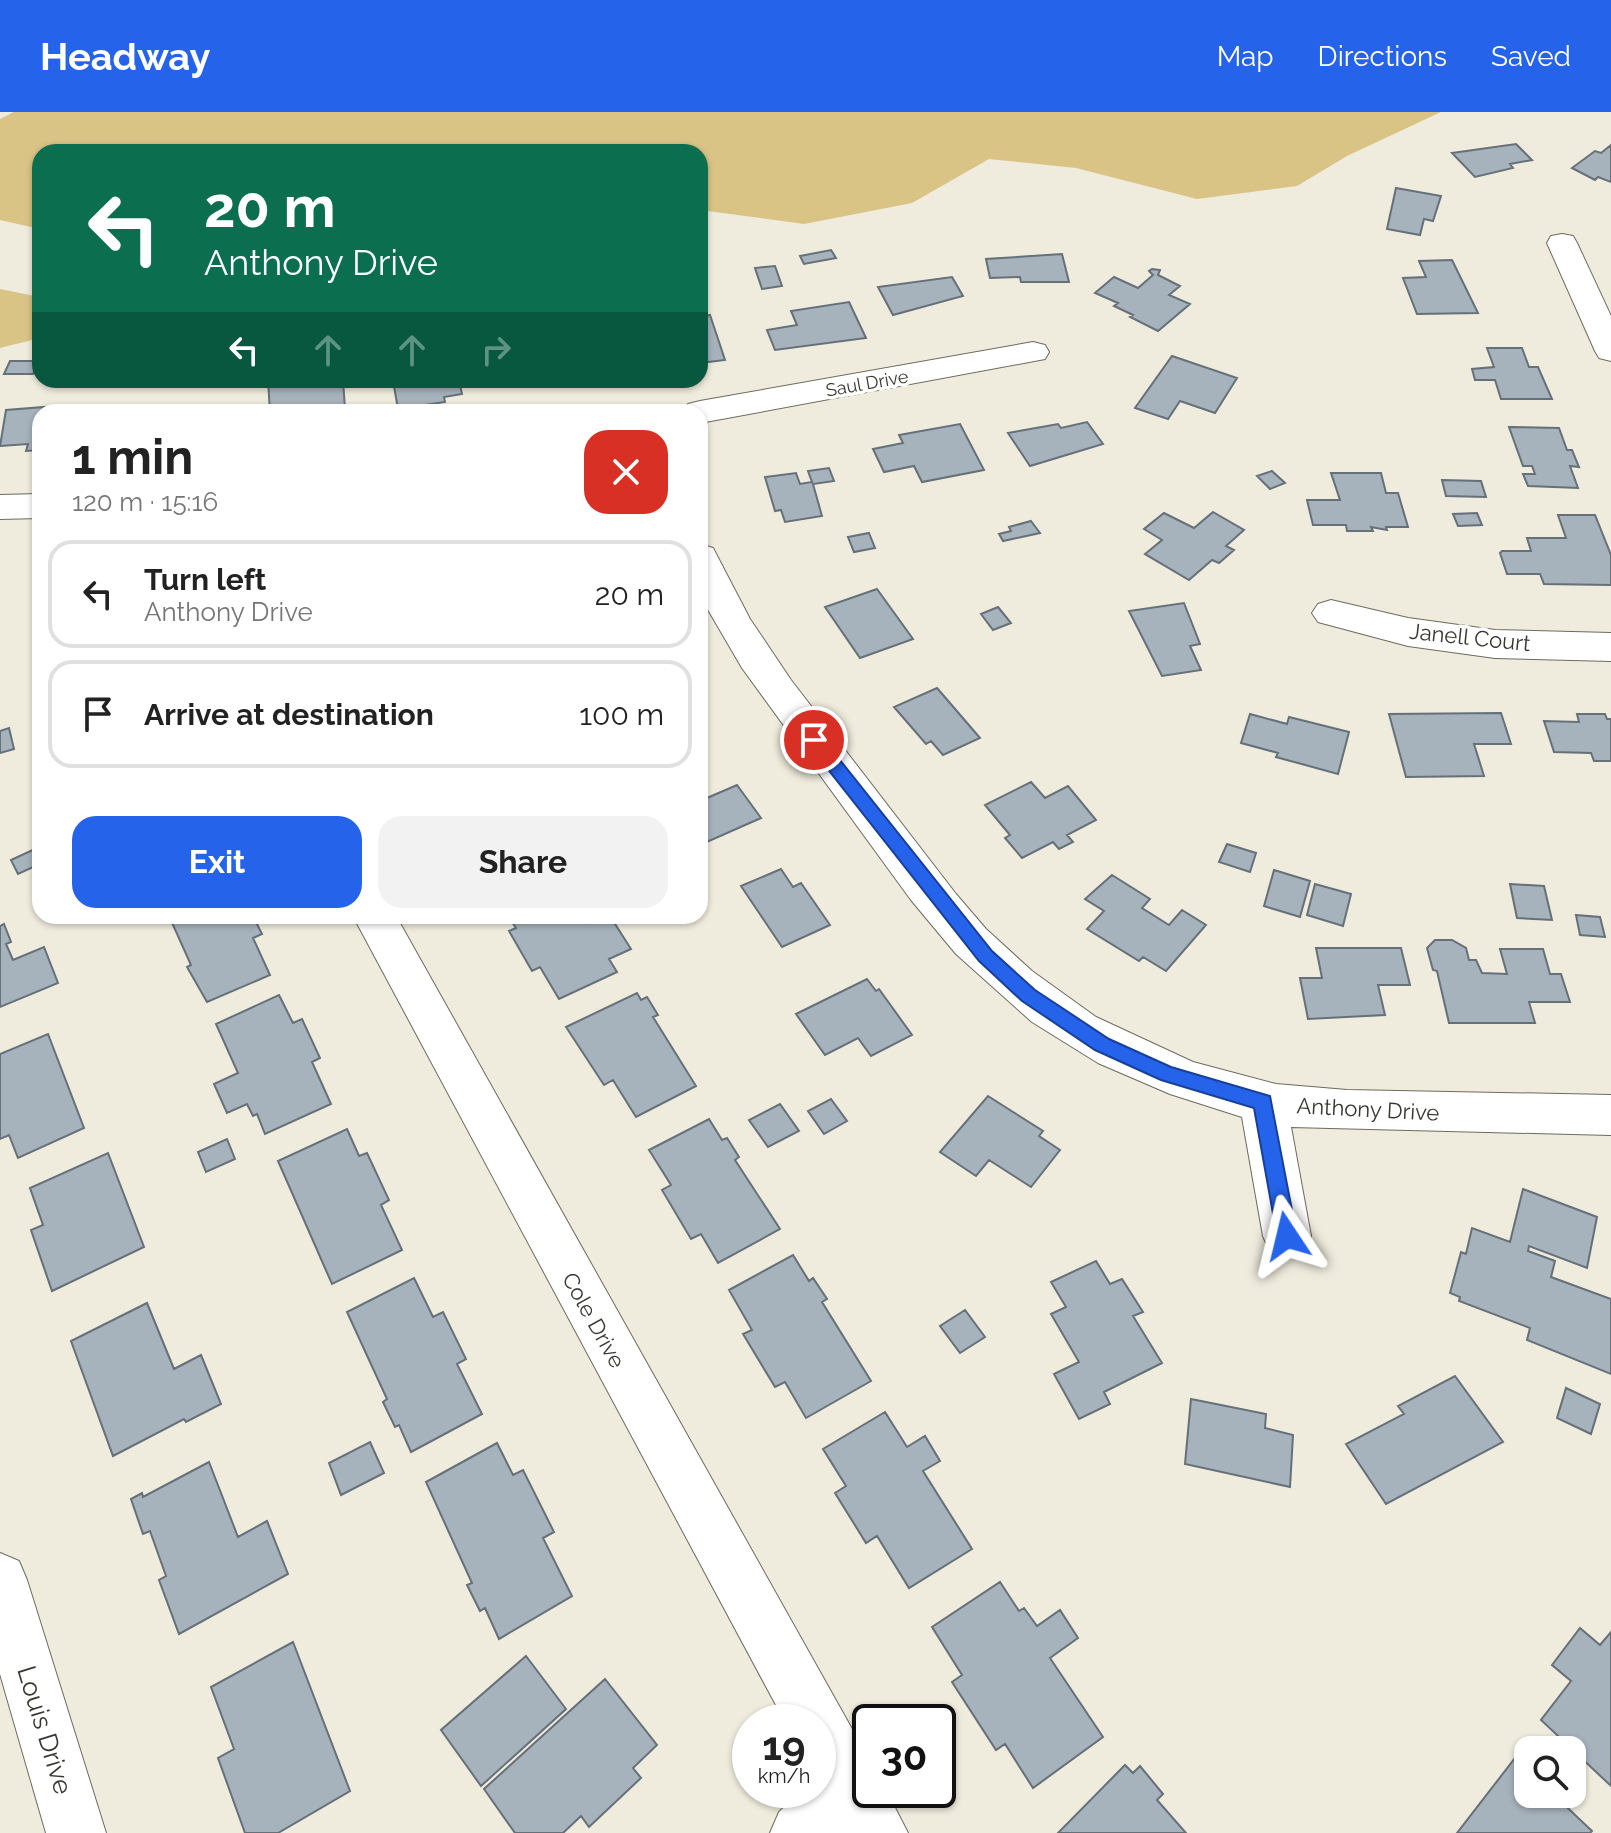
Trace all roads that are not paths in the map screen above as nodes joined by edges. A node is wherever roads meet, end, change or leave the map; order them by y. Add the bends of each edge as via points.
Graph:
1 (1562, 243) dead end
2 (1611, 351) edge
3 (1033, 352) dead end
4 (708, 411) edge
5 (32, 506) edge
6 (0, 507) edge
7 (708, 573) edge
8 (1331, 613) dead end
9 (1611, 647) edge
10 (378, 924) edge
11 (1263, 1102) junction
12 (1611, 1115) edge
13 (1287, 1236) dead end
14 (0, 1580) edge
15 (806, 1704) edge
16 (836, 1758) edge
17 (865, 1809) edge
18 (76, 1833) edge
19 (800, 1833) edge

1 - 2 street
3 - 4 street, Saul Drive
5 - 6 street
7 - 11 street, Anthony Drive via 733,624 778,693 985,956 1029,995 1102,1044 1167,1074
8 - 9 street, Janell Court via 1408,632 1495,644
10 - 15 street, Cole Drive
11 - 12 street, Anthony Drive via 1317,1109
11 - 13 street
14 - 18 street, Louis Drive
16 - 17 street, Cole Drive
17 - 19 street

